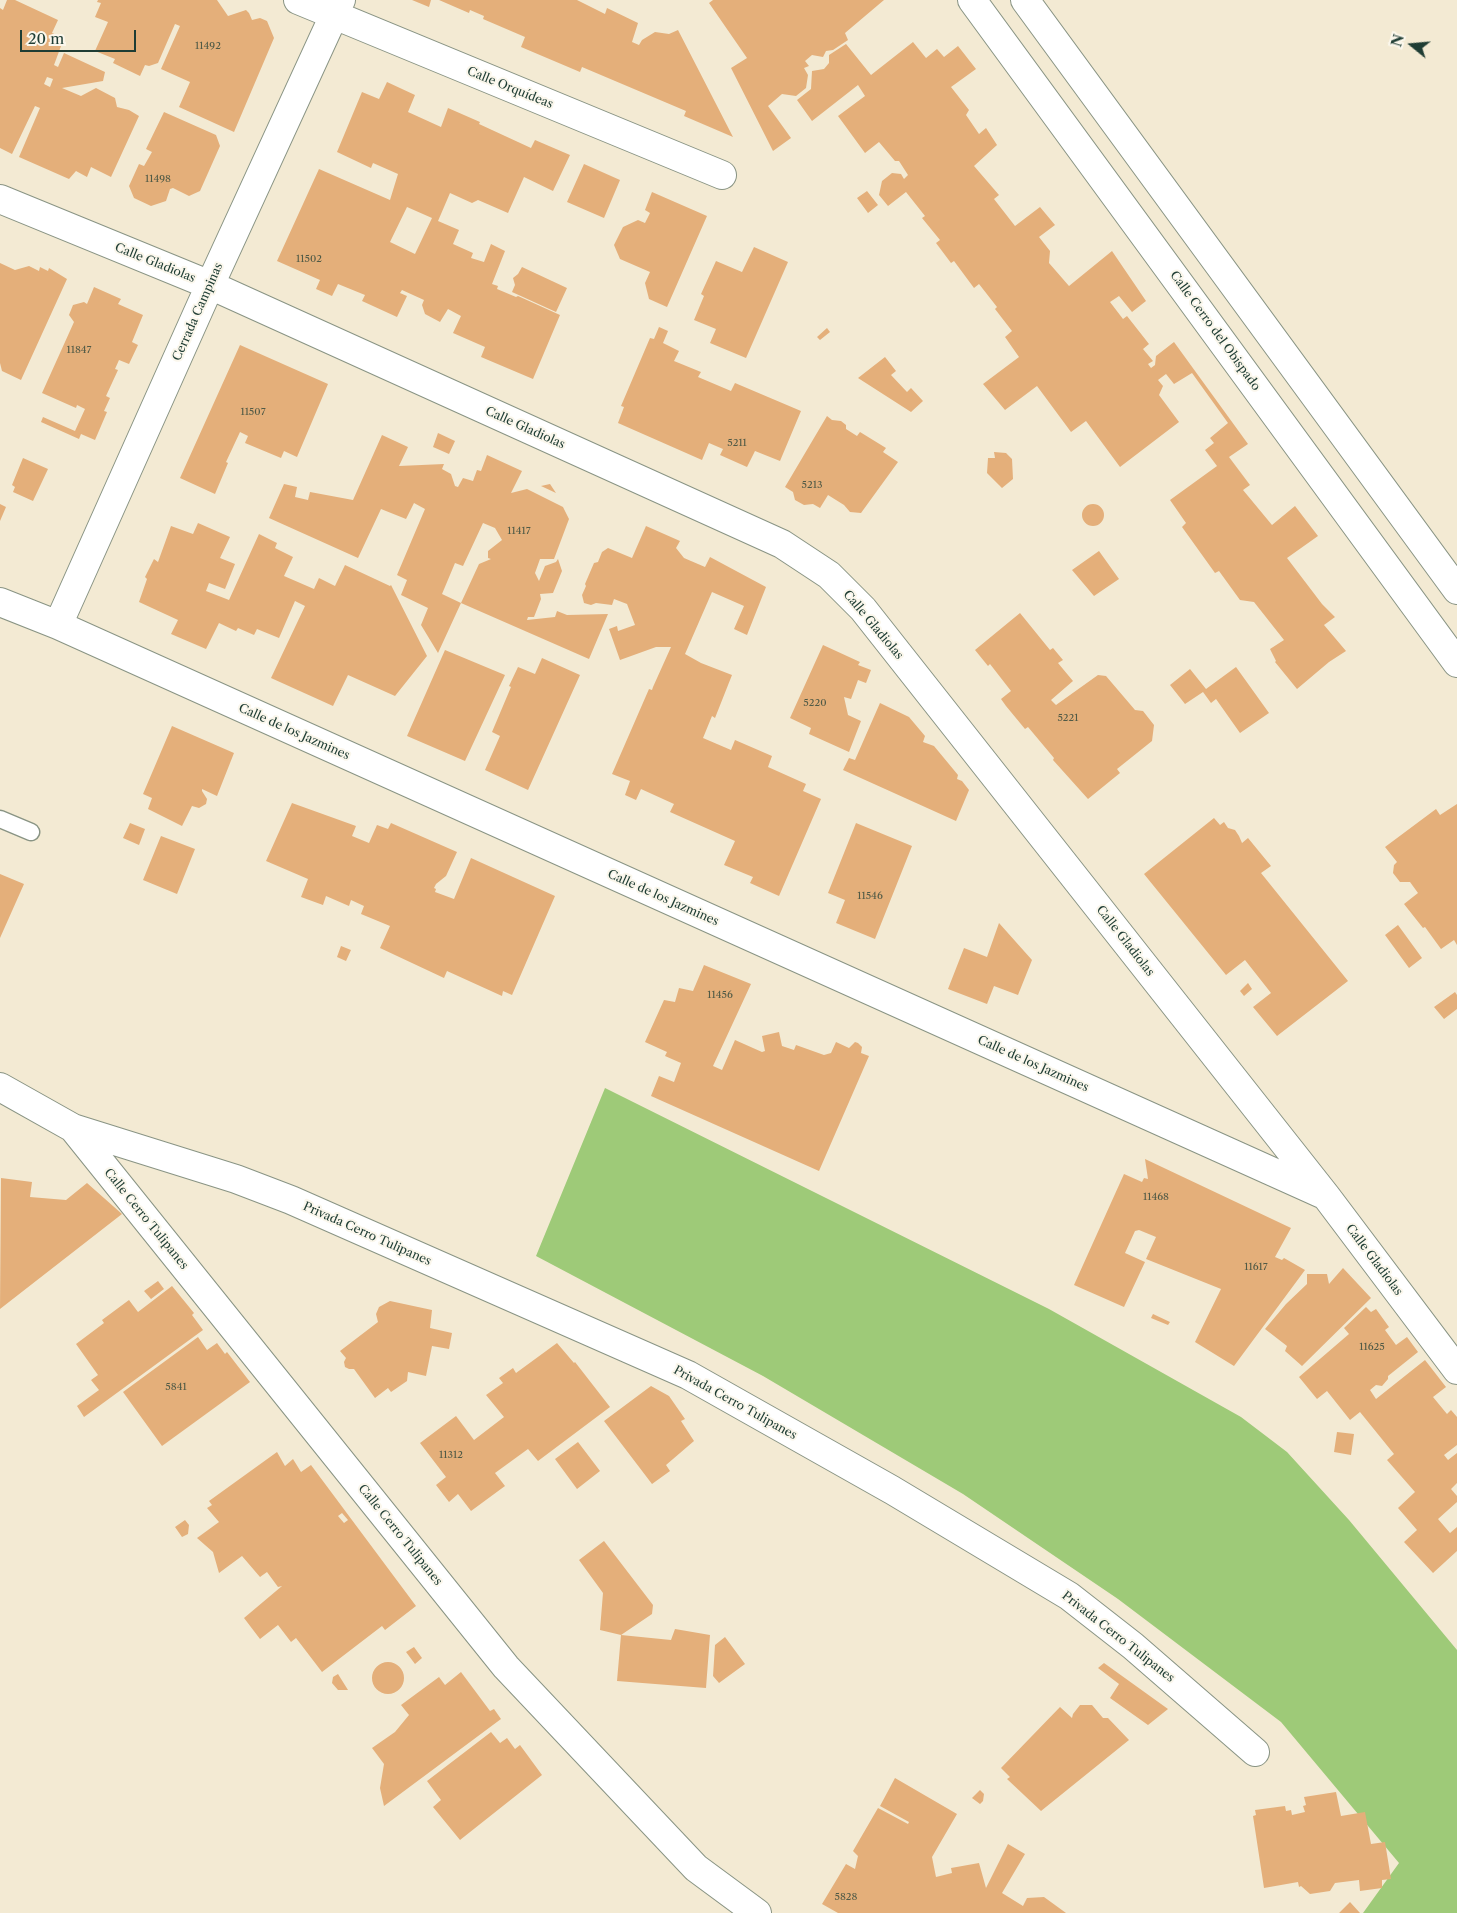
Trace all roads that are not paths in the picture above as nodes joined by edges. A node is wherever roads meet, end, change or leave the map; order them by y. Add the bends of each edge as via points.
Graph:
1 (298, 0) edge
2 (972, 0) edge
3 (1025, 0) edge
4 (338, 8) edge
5 (722, 175) dead end
6 (0, 199) edge
7 (210, 285) junction
8 (1454, 579) edge
9 (0, 602) edge
10 (58, 625) junction
11 (1457, 663) edge
12 (0, 819) edge
13 (32, 832) dead end
14 (0, 1087) edge
15 (73, 1128) junction
16 (1326, 1196) junction
17 (1457, 1370) edge
18 (1255, 1752) dead end
19 (757, 1913) edge

1 - 4 street, Calle Orquídeas
2 - 11 street, Calle Cerro del Obispado
3 - 8 street
4 - 5 street, Calle Orquídeas
4 - 7 street, Cerrada Campinas
6 - 7 street, Calle Gladiolas
7 - 10 street, Cerrada Campinas
7 - 16 street, Calle Gladiolas via 782,544 829,575 869,616
9 - 10 street, Calle de los Jazmines
10 - 16 street, Calle de los Jazmines
12 - 13 lane
14 - 15 street
15 - 18 street, Privada Cerro Tulipanes via 236,1179 291,1200 688,1375 892,1490 1069,1596 1133,1646
15 - 19 street, Calle Cerro Tulipanes via 506,1667 696,1868
16 - 17 street, Calle Gladiolas

